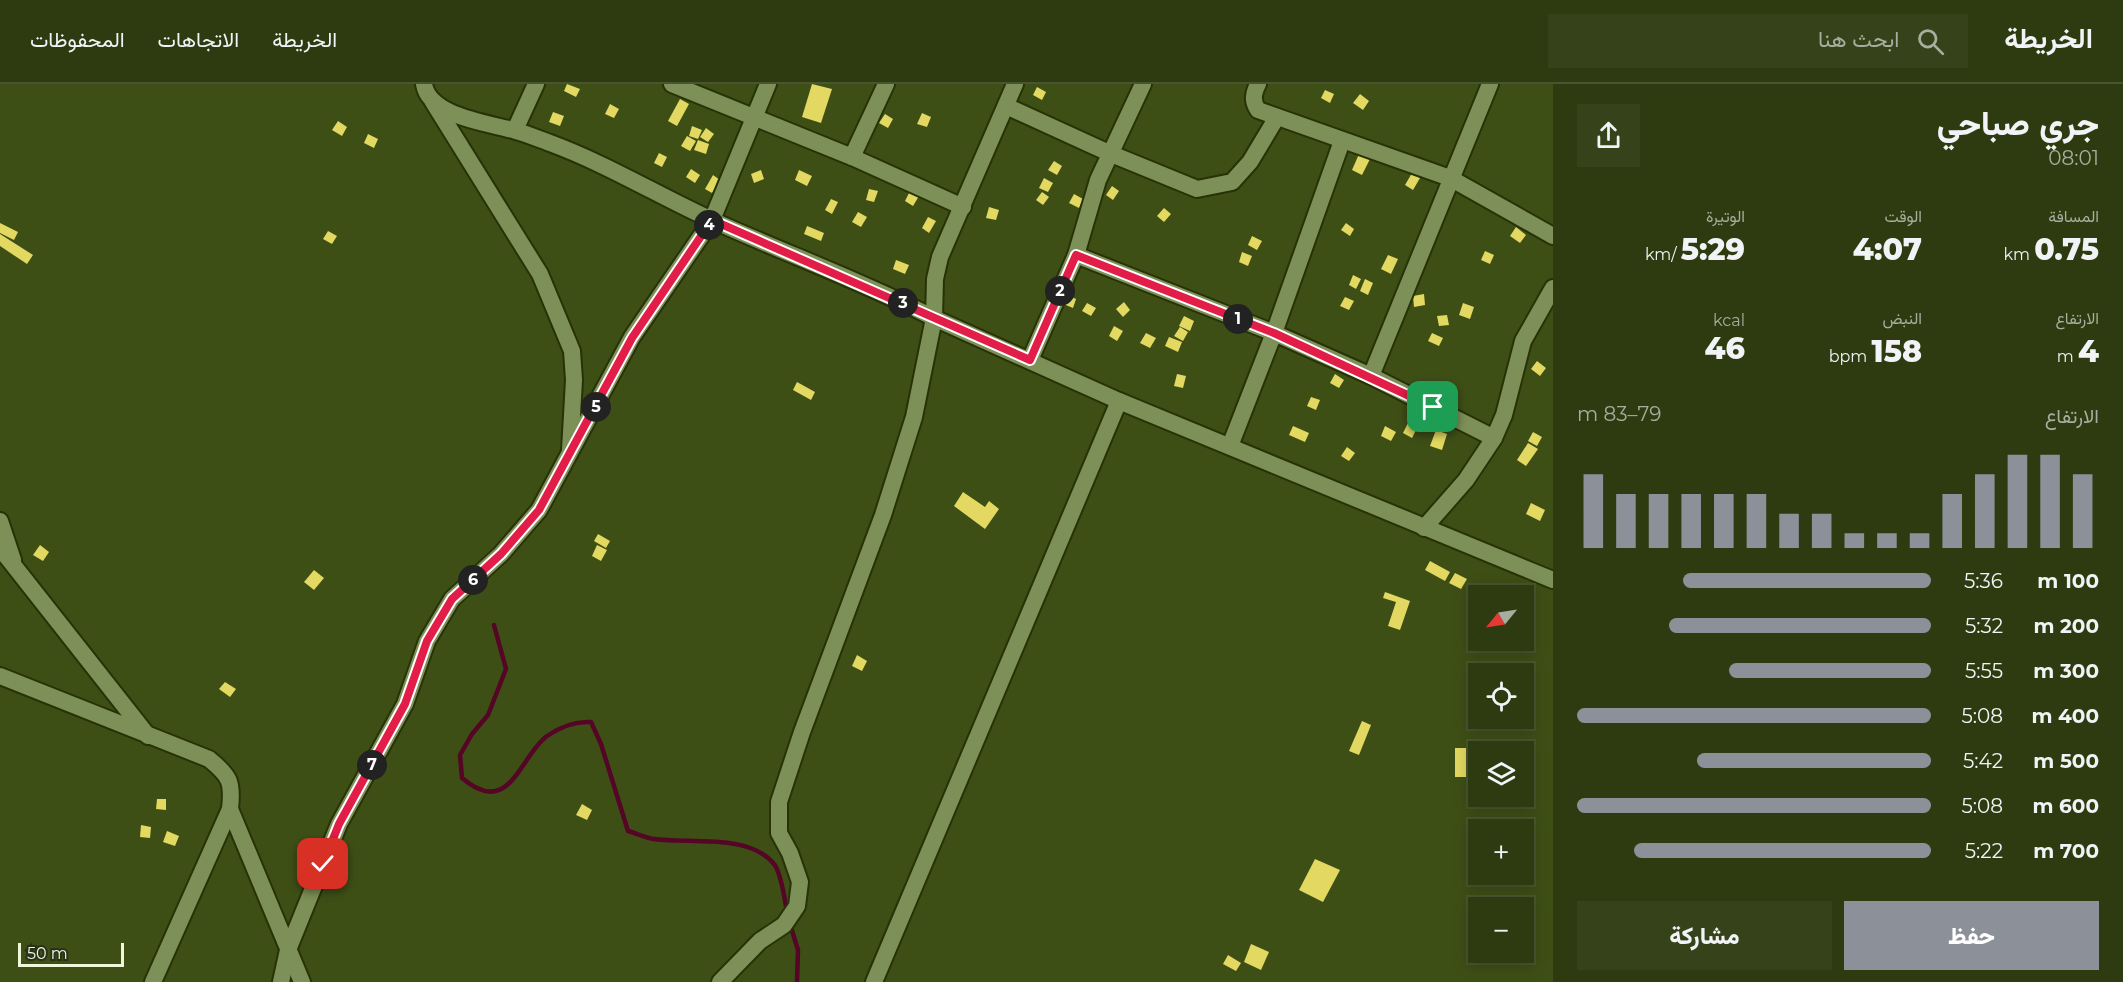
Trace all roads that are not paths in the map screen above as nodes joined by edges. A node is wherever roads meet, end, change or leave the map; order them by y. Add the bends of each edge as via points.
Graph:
1 (424, 84) edge
2 (536, 84) edge
3 (672, 84) edge
4 (768, 84) edge
5 (886, 84) edge
6 (1015, 84) edge
7 (1143, 84) edge
8 (1258, 84) edge
9 (1490, 84) edge
10 (433, 102) junction
11 (1006, 106) junction
12 (753, 117) junction
13 (1277, 117) junction
14 (514, 130) junction
15 (1342, 141) junction
16 (1109, 153) junction
17 (852, 157) junction
18 (1450, 178) junction
19 (963, 207) junction
20 (712, 220) junction
21 (1553, 236) edge
22 (1076, 255) junction
23 (1553, 288) edge
24 (934, 318) junction
25 (1274, 333) junction
26 (1030, 360) junction
27 (1371, 376) junction
28 (1119, 401) junction
29 (1494, 438) junction
30 (1230, 446) junction
31 (570, 453) junction
32 (0, 521) edge
33 (1424, 528) junction
34 (0, 548) edge
35 (14, 565) junction
36 (1553, 580) edge
37 (0, 676) edge
38 (148, 737) junction
39 (230, 809) junction
40 (288, 950) junction
41 (153, 982) edge
42 (281, 982) edge
43 (302, 982) edge
44 (720, 982) edge
45 (874, 982) edge

1 - 10 street
2 - 14 street
3 - 12 street
4 - 12 street
5 - 17 street
6 - 11 street
7 - 16 street
8 - 13 street via 1254,93 1258,110
9 - 18 street
10 - 14 street via 483,124
10 - 31 street via 540,274 572,351
11 - 16 street
11 - 19 street
12 - 17 street
12 - 20 street
13 - 15 street
13 - 16 street via 1242,173 1232,182 1214,187 1197,189
14 - 20 street via 598,164
15 - 18 street
15 - 25 street
16 - 22 street
17 - 19 street
18 - 21 street
18 - 27 street
19 - 24 street via 940,257
20 - 24 street
20 - 31 street via 632,338
22 - 25 street
22 - 26 street
23 - 29 street via 1523,341
24 - 26 street
24 - 44 street via 914,417 883,515 801,732 779,802 779,833 800,882 797,906 784,925 760,941
25 - 27 street
25 - 30 street
26 - 28 street
27 - 29 street
28 - 30 street
28 - 45 street
29 - 33 street via 1466,480
30 - 33 street
31 - 40 street via 539,510 501,554 452,599 427,641 405,704 339,824
32 - 35 street
33 - 36 street
34 - 35 street
35 - 38 street
37 - 38 street
38 - 39 street via 209,759 226,773 232,789
39 - 40 street
39 - 41 street
40 - 42 street
40 - 43 street

